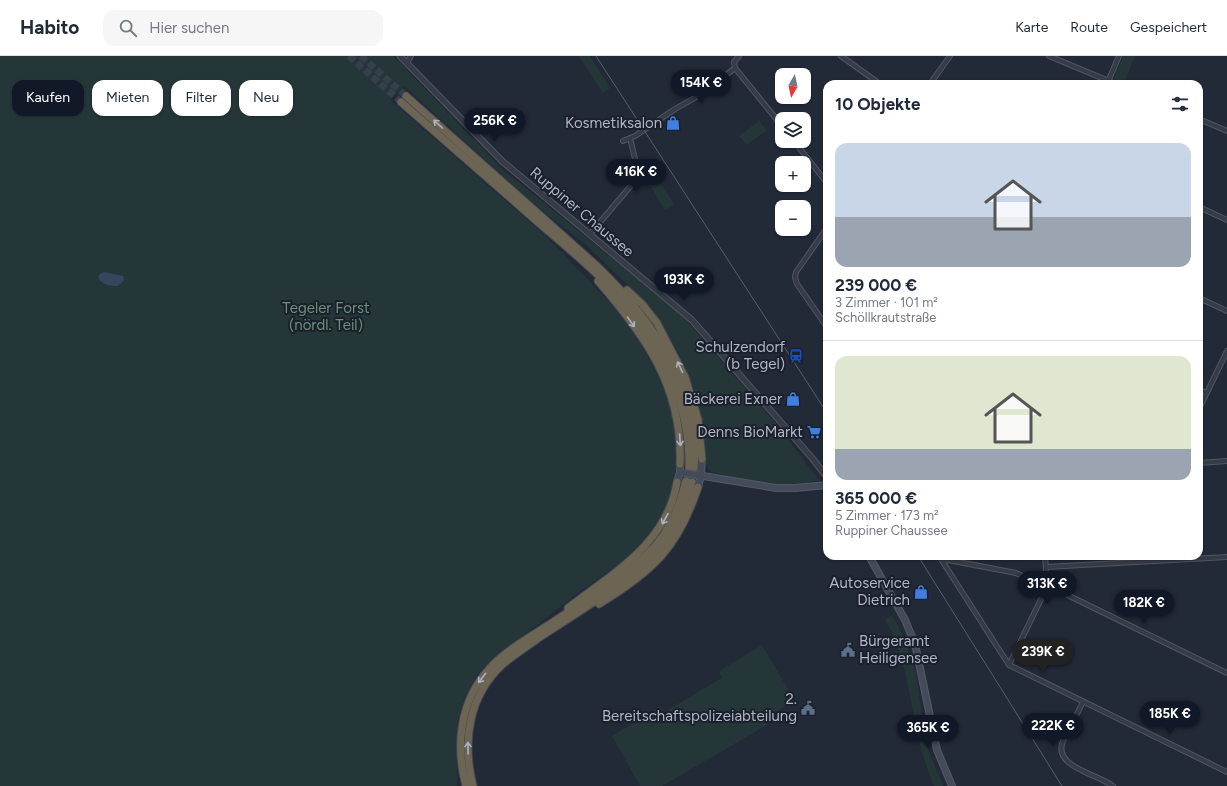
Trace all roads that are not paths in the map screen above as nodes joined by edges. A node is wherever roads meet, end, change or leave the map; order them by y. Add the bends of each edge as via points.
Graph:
1 (400, 56) edge
2 (411, 56) edge
3 (739, 56) edge
4 (842, 56) edge
5 (950, 56) edge
6 (1049, 56) edge
7 (1120, 56) edge
8 (407, 63) junction
9 (735, 68) junction
10 (875, 80) edge
11 (933, 80) edge
12 (1103, 80) edge
13 (1109, 80) edge
14 (406, 96) tunnel mouth
15 (401, 102) tunnel mouth
16 (775, 117) edge
17 (1203, 121) edge
18 (1227, 131) edge
19 (630, 138) junction
20 (623, 140) dead end
21 (800, 148) edge
22 (823, 178) edge
23 (1203, 209) edge
24 (1227, 220) edge
25 (548, 222) junction
26 (590, 234) junction
27 (823, 234) edge
28 (569, 249) junction
29 (1203, 300) edge
30 (1227, 311) edge
31 (823, 318) edge
32 (1227, 351) edge
33 (1203, 392) edge
34 (1207, 394) junction
35 (1203, 402) edge
36 (702, 459) joint
37 (1227, 461) edge
38 (1203, 463) edge
39 (680, 464) joint
40 (691, 472) junction
41 (823, 472) edge
42 (678, 482) joint
43 (692, 483) joint
44 (823, 485) edge
45 (1227, 557) edge
46 (1203, 558) edge
47 (871, 560) edge
48 (1045, 560) edge
49 (1173, 560) edge
50 (944, 562) joint
51 (1046, 567) junction
52 (1046, 587) junction
53 (523, 645) junction
54 (1009, 665) junction
55 (1227, 673) edge
56 (1083, 702) junction
57 (1227, 772) edge
58 (466, 786) edge
59 (473, 786) edge
60 (952, 786) edge
61 (1114, 786) edge

1 - 8 street, Ruppiner Chaussee
2 - 8 street
3 - 9 street via 734,62
4 - 10 street
5 - 11 street
6 - 12 street
7 - 13 street
8 - 26 street, Ruppiner Chaussee via 502,161
9 - 16 street
9 - 19 street via 700,95
25 -> 14 highway
15 - 28 highway
17 - 18 street
19 - 20 street
19 - 26 street via 638,172 634,182
21 - 22 street
23 - 24 street
36 -> 25 highway via 699,426 692,396 679,363 657,323 642,304 601,266
25 - 40 highway via 614,282 658,338 674,369 688,406 695,444
26 - 41 street, Ruppiner Chaussee via 692,320
27 - 31 street via 795,277
28 -> 39 highway via 627,316 655,360 675,408 680,440
28 - 40 highway via 631,310 656,346 684,412
29 - 30 street
32 - 34 street
33 - 34 street
34 - 35 street
36 - 40 main road
37 - 38 street
39 - 40 main road
40 - 42 main road
40 - 43 main road
40 - 44 main road via 776,488
42 -> 53 highway via 674,500 665,519 656,534 632,560
43 - 53 highway via 680,517 654,556 619,585
45 - 46 street
47 - 60 main road via 915,644 937,750
48 - 51 street
49 - 51 street
50 - 52 street via 948,560 1016,573
50 - 54 street
51 - 52 street
52 - 54 street
52 - 55 street via 1051,587
53 -> 58 highway via 507,653 489,669 469,699 460,740
59 -> 53 highway via 468,747 469,725 474,708 493,674
54 - 56 street
56 - 57 street
56 - 61 street via 1063,740 1061,752 1069,764

